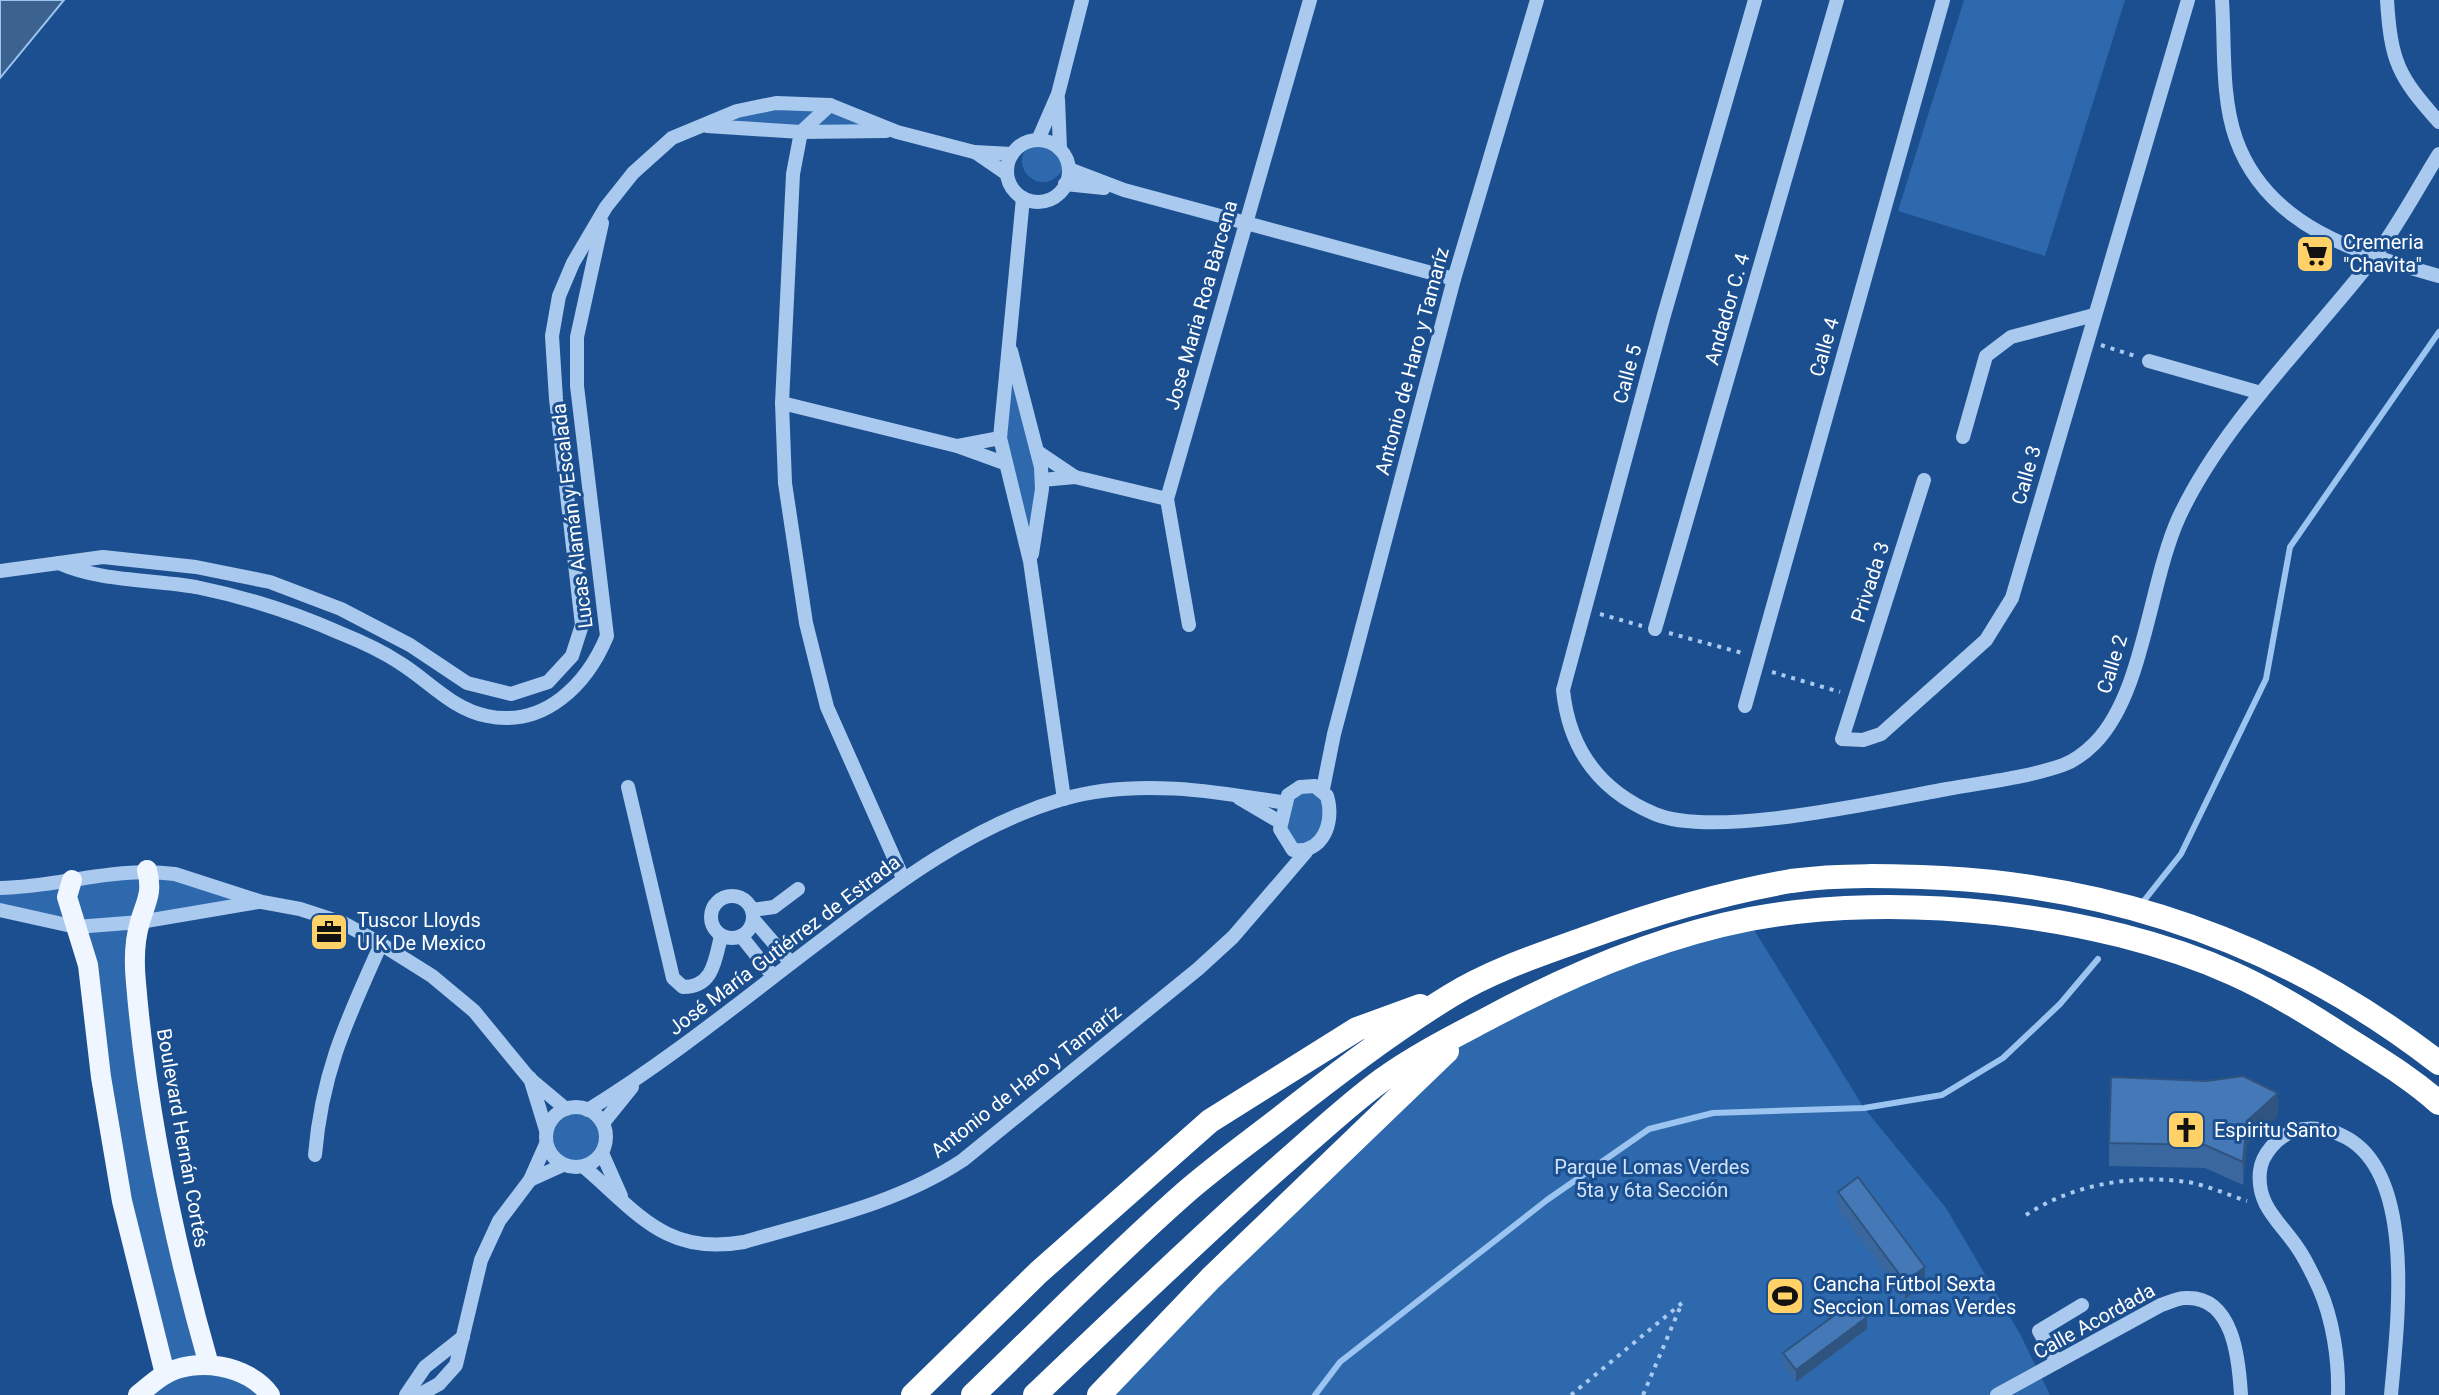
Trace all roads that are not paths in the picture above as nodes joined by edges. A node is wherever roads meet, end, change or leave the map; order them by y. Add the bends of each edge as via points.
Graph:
1 (1082, 0) edge
2 (1310, 0) edge
3 (1537, 0) edge
4 (1755, 0) edge
5 (1837, 0) edge
6 (1943, 0) edge
7 (2188, 0) edge
8 (2222, 0) edge
9 (2387, 0) edge
10 (1058, 94) junction
11 (830, 105) junction
12 (2439, 122) edge
13 (703, 125) junction
14 (801, 132) junction
15 (897, 132) junction
16 (1038, 140) junction
17 (1060, 149) junction
18 (974, 152) junction
19 (1012, 154) junction
20 (2439, 154) edge
21 (1069, 169) junction
22 (1007, 174) junction
23 (1065, 184) junction
24 (1124, 190) junction
25 (1023, 198) junction
26 (1039, 201) junction
27 (606, 207) junction
28 (1245, 221) junction
29 (1021, 241) junction
30 (2374, 258) junction
31 (2439, 276) edge
32 (1454, 279) junction
33 (2094, 315) junction
34 (1008, 339) junction
35 (2149, 361) road end
36 (2261, 393) junction
37 (782, 403) junction
38 (1029, 424) junction
39 (1000, 433) junction
40 (1963, 437) dead end
41 (957, 446) junction
42 (1038, 452) junction
43 (1004, 463) junction
44 (1075, 477) junction
45 (1924, 480) dead end
46 (1042, 484) junction
47 (1011, 489) junction
48 (1167, 499) junction
49 (1030, 561) junction
50 (59, 563) junction
51 (0, 571) edge
52 (1189, 625) dead end
53 (1655, 629) dead end
54 (1854, 697) joint
55 (1745, 706) dead end
56 (1583, 759) joint
57 (628, 787) dead end
58 (1316, 788) junction
59 (1231, 794) junction
60 (1064, 799) junction
61 (1286, 803) junction
62 (1280, 822) junction
63 (1288, 847) junction
64 (1306, 852) junction
65 (147, 870) junction
66 (903, 878) junction
67 (72, 880) junction
68 (1280, 881) junction
69 (0, 888) edge
70 (798, 889) dead end
71 (262, 902) junction
72 (0, 910) edge
73 (753, 914) junction
74 (140, 922) junction
75 (76, 927) junction
76 (721, 936) junction
77 (741, 936) junction
78 (381, 944) junction
79 (791, 963) junction
80 (773, 976) junction
81 (1452, 994) junction
82 (1470, 1028) junction
83 (2439, 1063) edge
84 (529, 1078) junction
85 (640, 1078) junction
86 (2439, 1103) edge
87 (566, 1109) junction
88 (588, 1110) junction
89 (603, 1123) junction
90 (546, 1137) junction
91 (602, 1153) junction
92 (315, 1155) dead end
93 (563, 1165) junction
94 (584, 1167) junction
95 (530, 1180) junction
96 (623, 1200) junction
97 (2082, 1305) dead end
98 (463, 1337) junction
99 (2057, 1362) junction
100 (209, 1365) junction
101 (165, 1374) junction
102 (138, 1395) edge
103 (270, 1395) edge
104 (406, 1395) edge
105 (419, 1395) edge
106 (913, 1395) edge
107 (973, 1395) edge
108 (1035, 1395) edge
109 (1099, 1395) edge
110 (1997, 1395) edge
111 (2241, 1395) edge
112 (2338, 1395) edge
113 (2391, 1395) edge

1 - 10 street
2 - 28 street, Jose Maria Roa Bàrcena
3 - 32 street, Antonio de Haro y Tamaríz
4 - 56 street, Calle 5 via 1567,663 1566,717
5 - 53 street, Andador C. 4
6 - 55 street, Calle 4
7 - 33 street, Calle 3
8 - 30 street via 2229,108 2248,165 2285,211 2310,229
9 - 12 street via 2389,38 2400,73
10 - 16 street
10 - 17 street
11 - 13 street, Lucas Alamán y Escalada via 776,103
11 - 14 street
11 - 15 street, Lucas Alamán y Escalada
13 - 14 street, Lucas Alamán y Escalada
13 - 27 street, Lucas Alamán y Escalada via 672,138
14 - 15 street, Lucas Alamán y Escalada
14 - 37 street via 793,174
15 - 18 street, Lucas Alamán y Escalada
16 - 17 street
16 - 19 street
17 - 21 street
18 - 19 street, Lucas Alamán y Escalada
18 - 22 street, Lucas Alamán y Escalada
19 - 22 street
20 - 30 street, Calle 2
21 - 23 street
21 - 24 street
22 - 25 street
23 - 24 street
23 - 26 street
24 - 28 street
25 - 26 street
25 - 29 street
26 - 29 street
27 - 50 street, Lucas Alamán y Escalada via 559,296 552,336 582,625 572,656 548,682 511,694 467,683 341,609 270,582 103,557
27 - 50 street, Lucas Alamán y Escalada via 577,337 577,386 607,636 598,659 572,693 533,714 488,717 452,702 400,663 269,606 195,587 77,572
28 - 32 street
28 - 48 street, Jose Maria Roa Bàrcena
29 - 34 street
30 - 31 street
30 - 36 street, Calle 2
32 - 58 street, Antonio de Haro y Tamaríz
33 - 40 street via 2011,337 1986,356
33 - 54 street, Calle 3 via 2001,621 1881,734 1842,739
34 - 38 street
34 - 39 street
35 - 36 street
36 - 56 street, Calle 2 via 2180,516 2114,722 2067,764 1869,803 1731,822 1691,822 1658,815 1620,796
37 - 41 street
37 - 66 street via 785,483 806,623 827,707
38 - 39 street via 1014,420
38 - 42 street
39 - 41 street
39 - 43 street
41 - 43 street
42 - 44 street
42 - 46 street
43 - 47 street
44 - 46 street
44 - 48 street
45 - 54 street, Privada 3
46 - 47 street via 1026,497
46 - 49 street
47 - 49 street
48 - 52 street, Jose Maria Roa Bàrcena
49 - 60 street
50 - 51 street, Lucas Alamán y Escalada
57 - 76 street via 673,978 683,987 697,987 710,977
58 - 61 street via 1294,790
58 - 64 street via 1330,806 1328,824 1316,846
59 - 60 street, José María Gutiérrez de Estrada via 1124,790
59 - 61 street, José María Gutiérrez de Estrada
59 - 62 street, José María Gutiérrez de Estrada
60 - 66 street, José María Gutiérrez de Estrada via 986,831
61 - 62 street
62 - 63 street
63 - 64 street
63 - 68 street, Antonio de Haro y Tamaríz
64 - 68 street, Antonio de Haro y Tamaríz
65 - 67 street
65 - 71 street
65 - 74 main road, Boulevard Hernán Cortés via 151,896
66 - 79 street, José María Gutiérrez de Estrada
67 - 69 street
67 - 75 main road via 67,897
68 - 96 street, Antonio de Haro y Tamaríz via 1198,969 933,1180 902,1194 717,1247 690,1245 656,1232
70 - 73 street via 774,907
71 - 74 street
71 - 78 street via 343,923
72 - 75 street
73 - 76 street via 737,896 718,901 710,919
73 - 77 street via 750,929
73 - 79 street
74 - 75 street
74 - 100 main road, Boulevard Hernán Cortés via 134,960 143,1070 168,1207
75 - 101 main road via 88,965 122,1201
76 - 77 street
77 - 80 street
78 - 84 street via 474,1011
78 - 92 street via 332,1056 318,1112
79 - 80 street, José María Gutiérrez de Estrada
80 - 85 street, José María Gutiérrez de Estrada
81 - 83 highway via 1660,911 1733,893 1796,881 1891,876 1990,881 2081,894 2240,943 2310,976
81 - 106 highway via 1357,1029 1210,1121 1039,1272
81 - 107 highway via 1341,1071 1187,1191
82 - 86 highway via 1600,965 1748,920 1890,907 1991,913 2078,926 2231,972 2288,1001
82 - 108 highway via 1393,1073 1342,1112
82 - 109 highway via 1211,1278
84 - 87 street
84 - 90 street
85 - 88 street, José María Gutiérrez de Estrada
85 - 89 street, José María Gutiérrez de Estrada
87 - 88 street
87 - 90 street via 553,1117
88 - 89 street
89 - 91 street
90 - 93 street via 551,1156
90 - 95 street
91 - 94 street
91 - 96 street, Antonio de Haro y Tamaríz
93 - 94 street
93 - 95 street
94 - 96 street, Antonio de Haro y Tamaríz
95 - 98 street via 499,1221 481,1260
97 - 99 street via 2039,1331
98 - 104 street via 425,1367
98 - 105 street via 448,1375
99 - 110 street, Calle Acordada
99 - 111 street, Calle Acordada via 2161,1305 2186,1297 2209,1304 2224,1318 2240,1367
100 - 101 main road
100 - 103 main road via 240,1372
101 - 102 main road
112 - 113 street via 2330,1322 2320,1290 2299,1250 2264,1206 2260,1183 2263,1160 2276,1142 2295,1131 2337,1132 2364,1150 2392,1202 2397,1229

